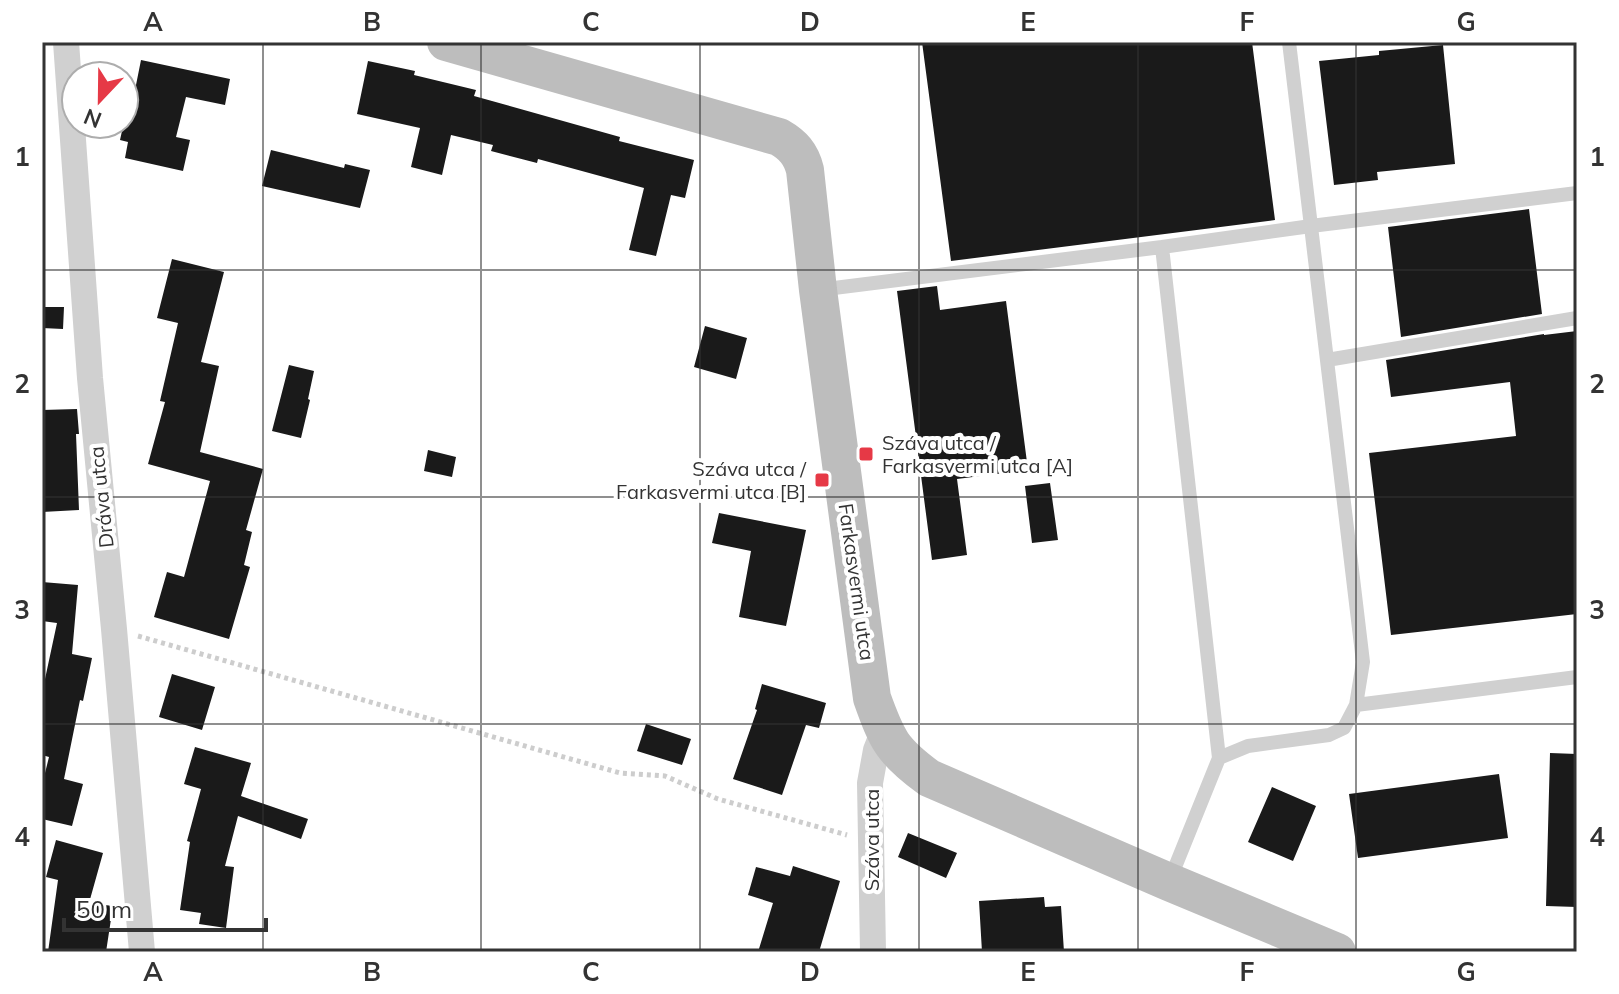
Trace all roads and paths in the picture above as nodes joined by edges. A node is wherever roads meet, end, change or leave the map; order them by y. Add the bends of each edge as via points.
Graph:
1 (66, 42) edge
2 (446, 42) edge
3 (1289, 42) edge
4 (1577, 193) edge
5 (1311, 226) junction
6 (1162, 247) junction
7 (818, 290) junction
8 (1577, 318) edge
9 (1327, 360) junction
10 (114, 629) junction
11 (1577, 677) edge
12 (1356, 705) junction
13 (884, 730) junction
14 (1219, 758) junction
15 (870, 841) junction
16 (1169, 882) junction
17 (142, 952) edge
18 (873, 952) edge
19 (1337, 952) edge

1 - 10 street, Dráva utca
2 - 7 street, Farkasvermi utca via 790,143 805,170
3 - 5 lane
4 - 5 lane
5 - 6 lane
5 - 9 lane
6 - 7 lane
6 - 14 lane
7 - 13 street, Farkasvermi utca via 872,698
8 - 9 lane
9 - 12 lane via 1363,662
10 - 15 path via 620,773 665,776 718,799
10 - 17 street, Dráva utca
11 - 12 lane
12 - 14 lane via 1344,728 1329,735 1248,746
13 - 15 street, Száva utca via 870,783
13 - 16 street, Farkasvermi utca via 907,762 929,778
14 - 16 lane
15 - 18 street, Száva utca
16 - 19 street, Farkasvermi utca

